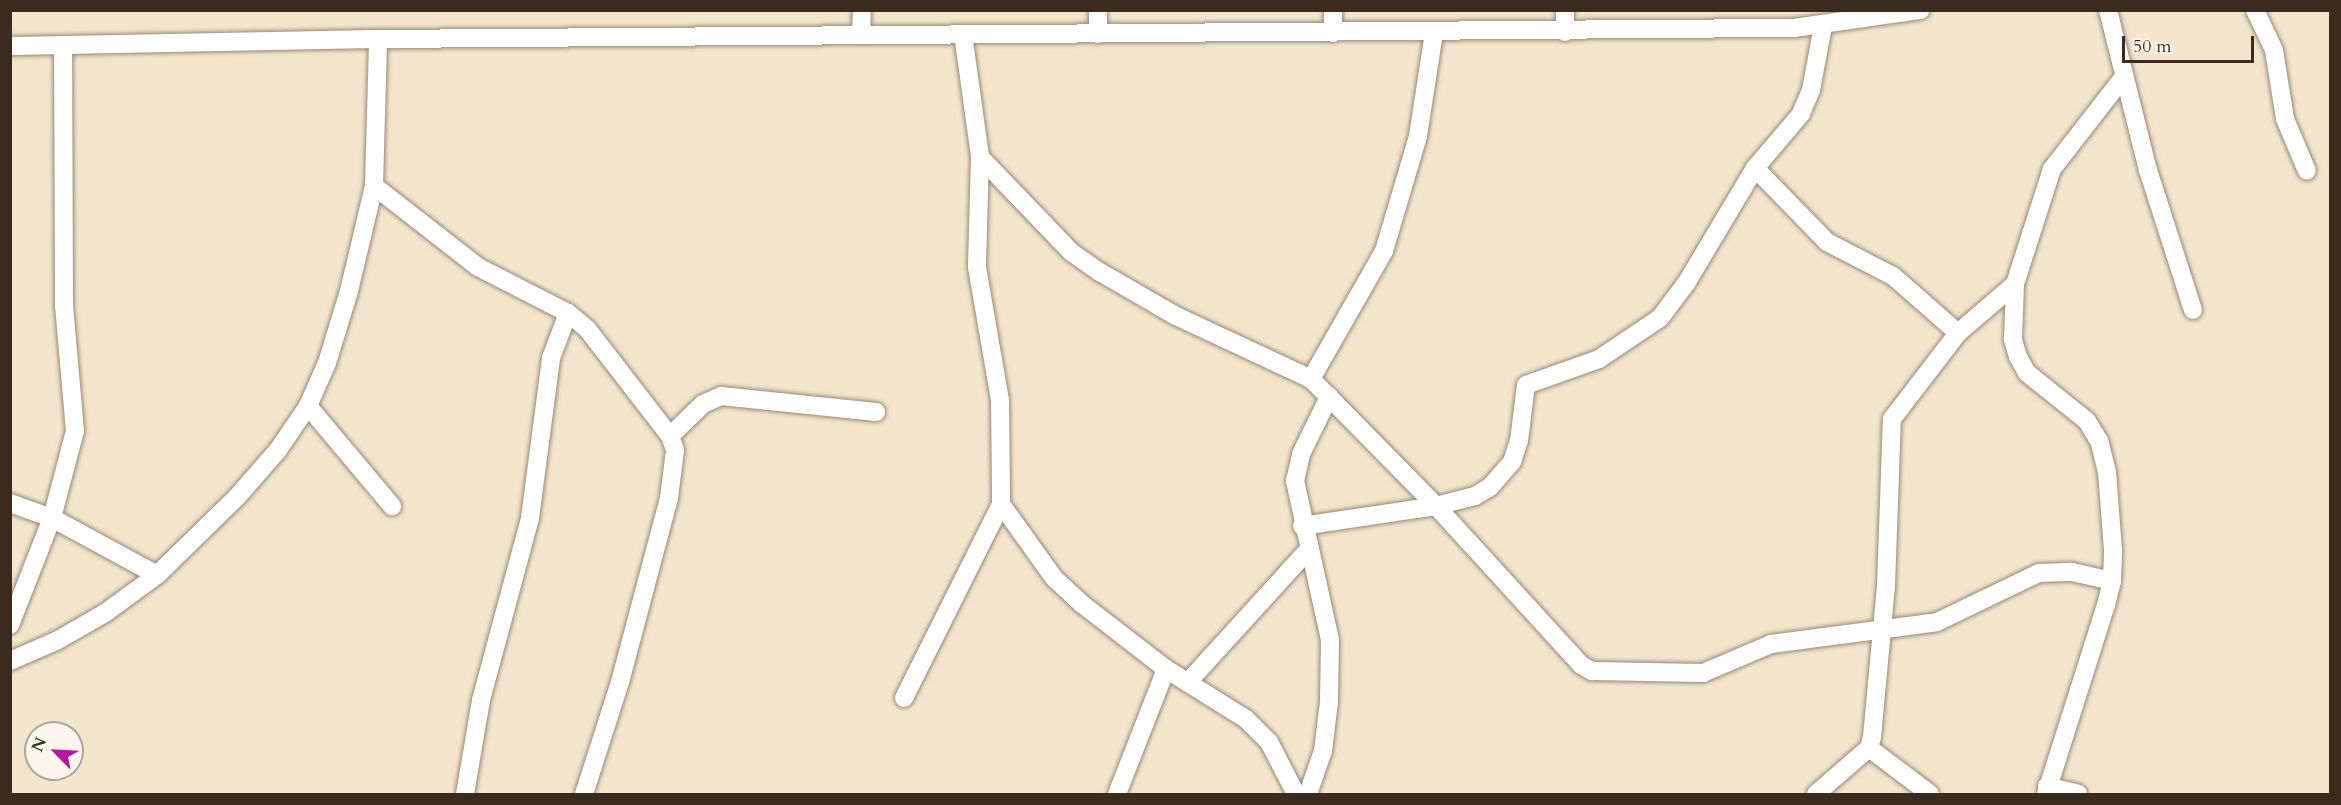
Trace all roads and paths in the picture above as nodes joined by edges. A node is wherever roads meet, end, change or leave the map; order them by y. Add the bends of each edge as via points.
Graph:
1 (862, 10) edge
2 (1098, 10) edge
3 (1333, 10) edge
4 (1565, 10) edge
5 (1922, 10) edge
6 (2108, 10) edge
7 (2255, 10) edge
8 (1795, 19) edge
9 (1823, 26) junction
10 (1565, 32) junction
11 (1333, 33) junction
12 (1434, 33) junction
13 (963, 34) junction
14 (1098, 34) junction
15 (861, 35) junction
16 (378, 39) junction
17 (10, 46) edge
18 (63, 46) junction
19 (2122, 79) junction
20 (980, 157) junction
21 (1755, 168) junction
22 (2307, 171) dead end
23 (374, 186) junction
24 (2015, 284) junction
25 (2193, 310) dead end
26 (568, 313) junction
27 (1958, 333) junction
28 (1311, 379) junction
29 (1329, 397) junction
30 (308, 406) junction
31 (876, 412) dead end
32 (670, 435) junction
33 (10, 503) edge
34 (1001, 504) junction
35 (392, 506) dead end
36 (1436, 506) junction
37 (52, 518) junction
38 (1302, 526) junction
39 (1307, 551) junction
40 (157, 575) junction
41 (2112, 581) junction
42 (10, 625) edge
43 (1883, 630) junction
44 (10, 661) edge
45 (1166, 669) junction
46 (1188, 682) junction
47 (904, 698) dead end
48 (1869, 748) junction
49 (2046, 790) edge
50 (465, 795) edge
51 (584, 795) edge
52 (1117, 795) edge
53 (1296, 795) edge
54 (1308, 795) edge
55 (1816, 795) edge
56 (1930, 795) edge
57 (2078, 795) edge

1 - 15 street
2 - 14 street
3 - 11 street
4 - 10 street
5 - 9 street
6 - 19 street
7 - 22 street via 2274,50 2285,119
8 - 9 street
8 - 10 street
9 - 21 street via 1811,90 1801,114
10 - 12 street
11 - 12 street
11 - 14 street
12 - 28 street via 1418,136 1384,251
13 - 14 street
13 - 15 street
13 - 20 street
15 - 16 street
16 - 18 street
16 - 23 street
17 - 18 street
18 - 37 street via 64,305 75,431
19 - 24 street via 2052,169
19 - 25 street
20 - 28 street via 1071,252 1100,272 1176,316
20 - 34 street via 977,267 1000,400
21 - 27 street via 1827,242 1893,276
21 - 36 street via 1687,282 1660,318 1599,359 1530,380 1523,392 1519,441 1512,462 1490,487 1475,496
23 - 26 street via 478,267
23 - 30 street via 349,291 327,363
24 - 27 street
24 - 41 street via 2013,339 2026,373 2087,421 2099,441 2107,472
26 - 32 street via 588,330
26 - 50 street via 551,358 530,518 481,700
27 - 43 street via 1892,419
28 - 29 street
29 - 36 street
29 - 38 street via 1301,454 1295,481
30 - 35 street
30 - 40 street via 278,450 237,497
31 - 32 street via 721,396 704,404
32 - 51 street via 675,450 669,498 620,682
33 - 37 street
34 - 45 street via 1054,578
34 - 47 street
36 - 38 street
36 - 43 street via 1581,665 1592,671 1703,673 1771,644
37 - 40 street
37 - 42 street
38 - 39 street
39 - 46 street
39 - 54 street via 1329,640 1329,702 1323,751
40 - 44 street via 105,613
41 - 43 street via 2072,572 2038,573 1937,622
41 - 49 street
43 - 48 street
45 - 46 street
45 - 52 street
46 - 53 street via 1245,719 1269,742
48 - 55 street
48 - 56 street
49 - 57 street

